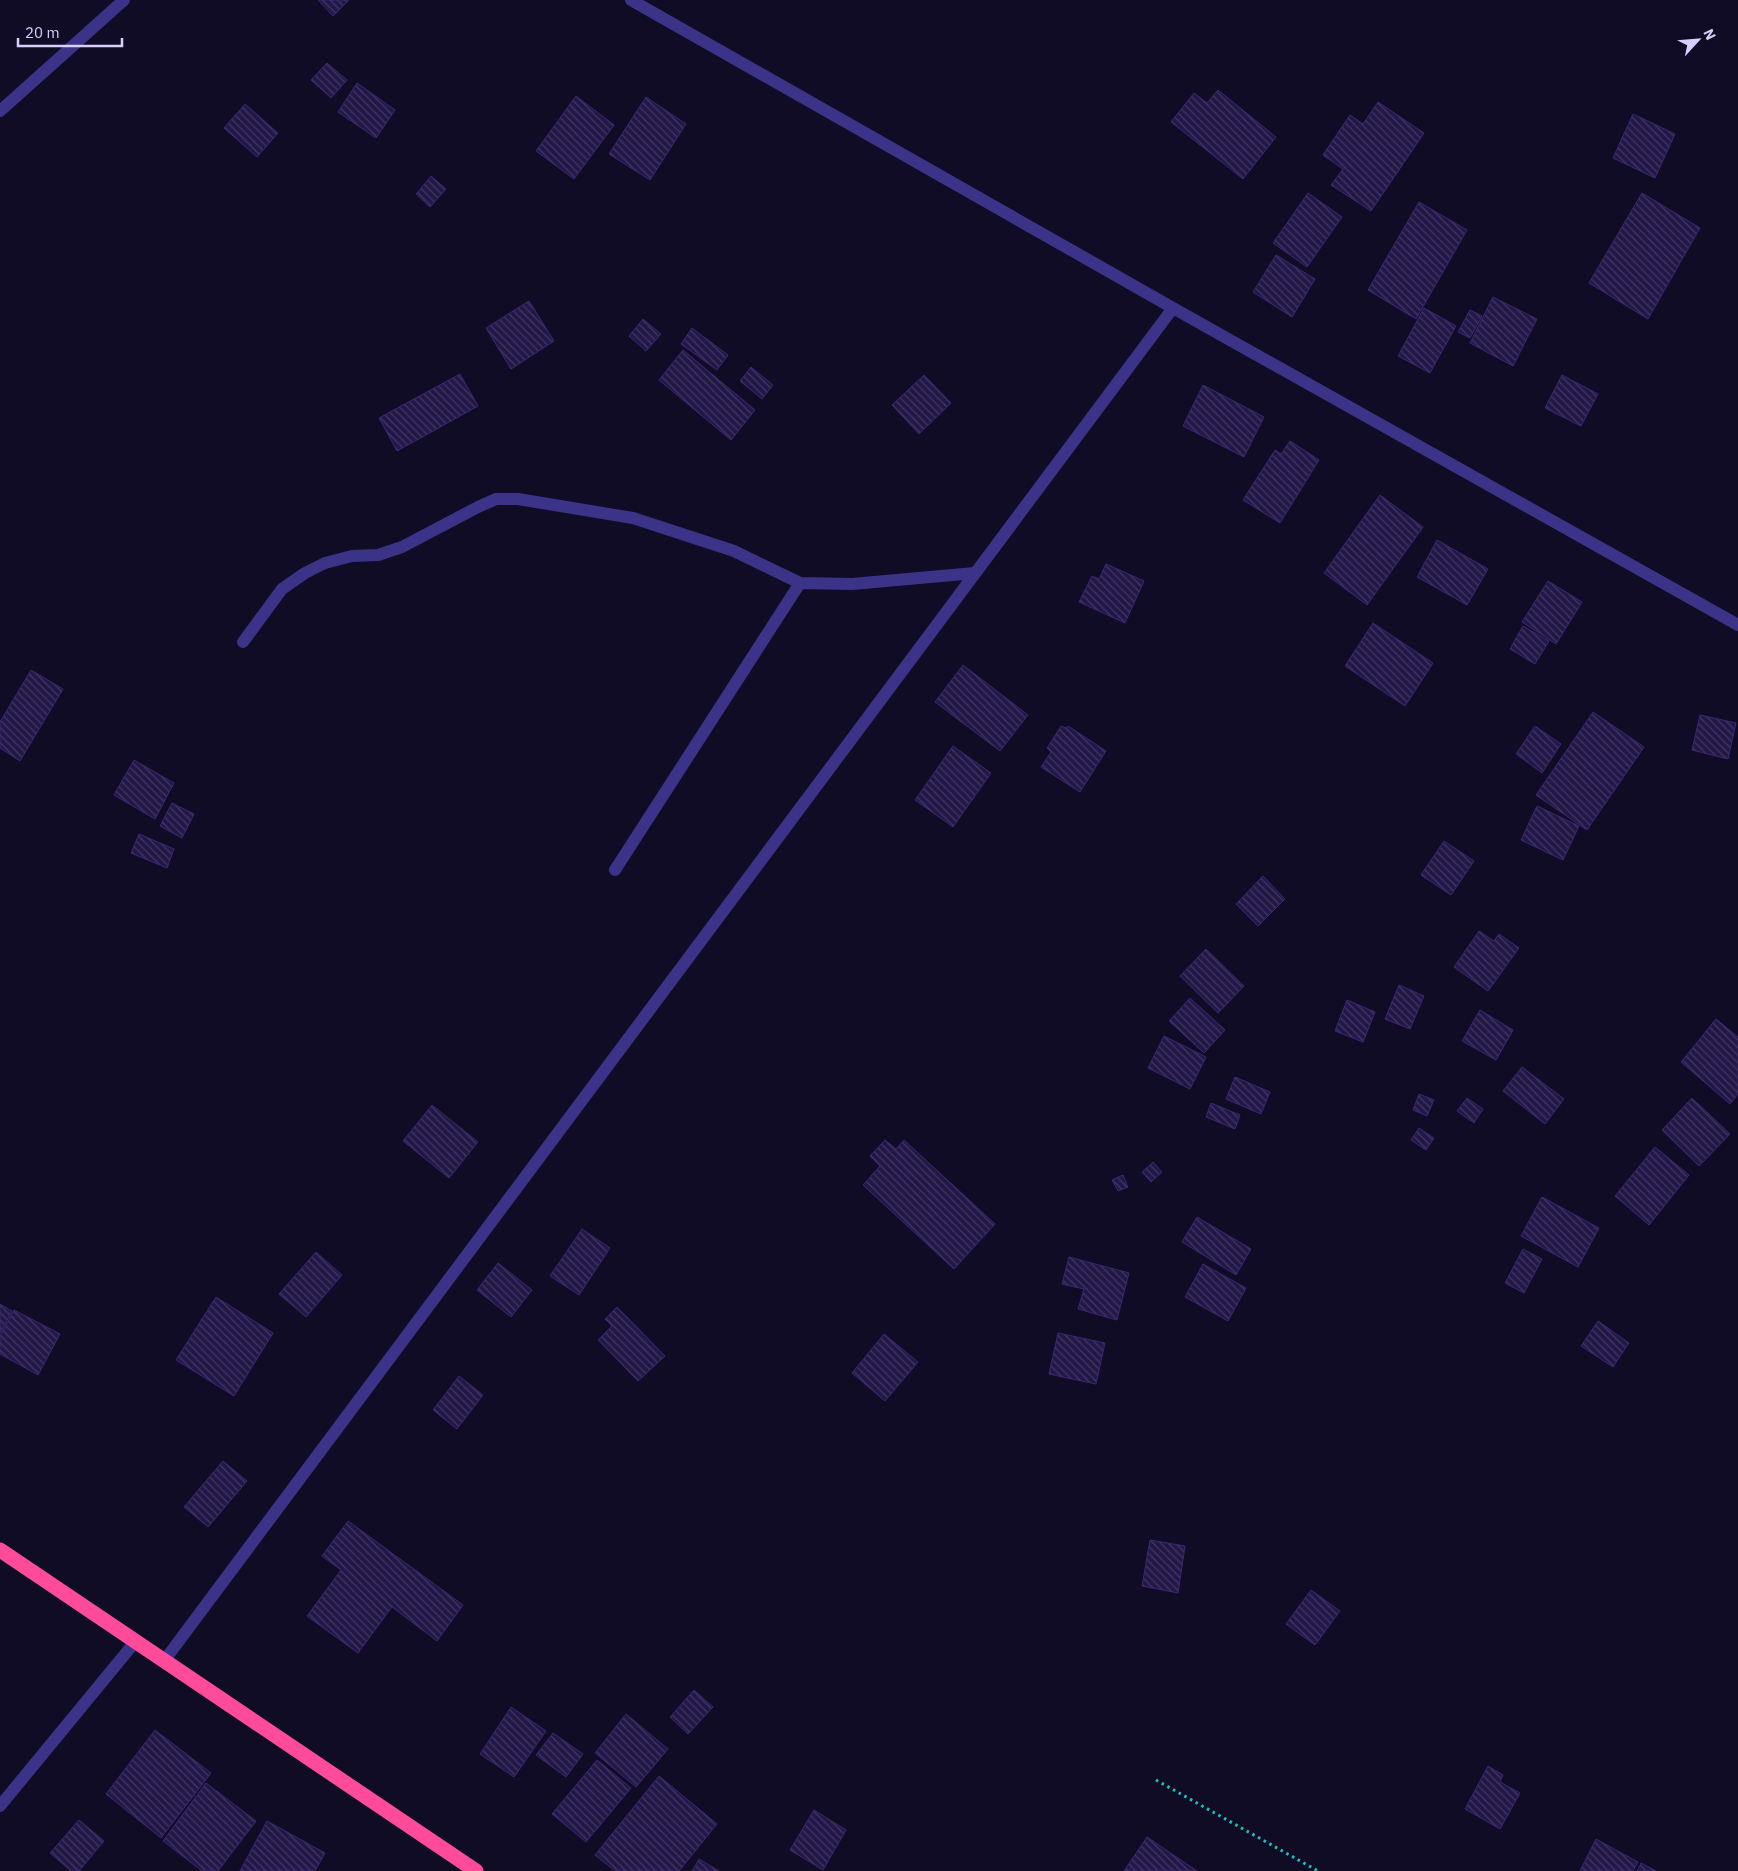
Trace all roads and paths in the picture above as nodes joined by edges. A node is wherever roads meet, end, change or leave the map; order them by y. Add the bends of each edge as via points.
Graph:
1 (124, 0) edge
2 (631, 0) edge
3 (0, 111) edge
4 (1173, 308) junction
5 (975, 573) junction
6 (800, 583) junction
7 (1738, 625) edge
8 (243, 642) dead end
9 (615, 870) dead end
10 (0, 1550) edge
11 (135, 1642) junction
12 (164, 1661) junction
13 (1156, 1780) dead end
14 (0, 1806) edge
15 (476, 1871) edge
16 (1318, 1871) edge

1 - 3 street
2 - 4 street
4 - 5 street
4 - 7 street
5 - 6 street via 852,584
5 - 12 street
6 - 8 street via 734,551 633,518 518,499 496,499 402,547 378,554 352,556 305,573 282,590
6 - 9 street
10 - 11 highway
11 - 12 highway
11 - 14 street
12 - 15 highway
13 - 16 path

